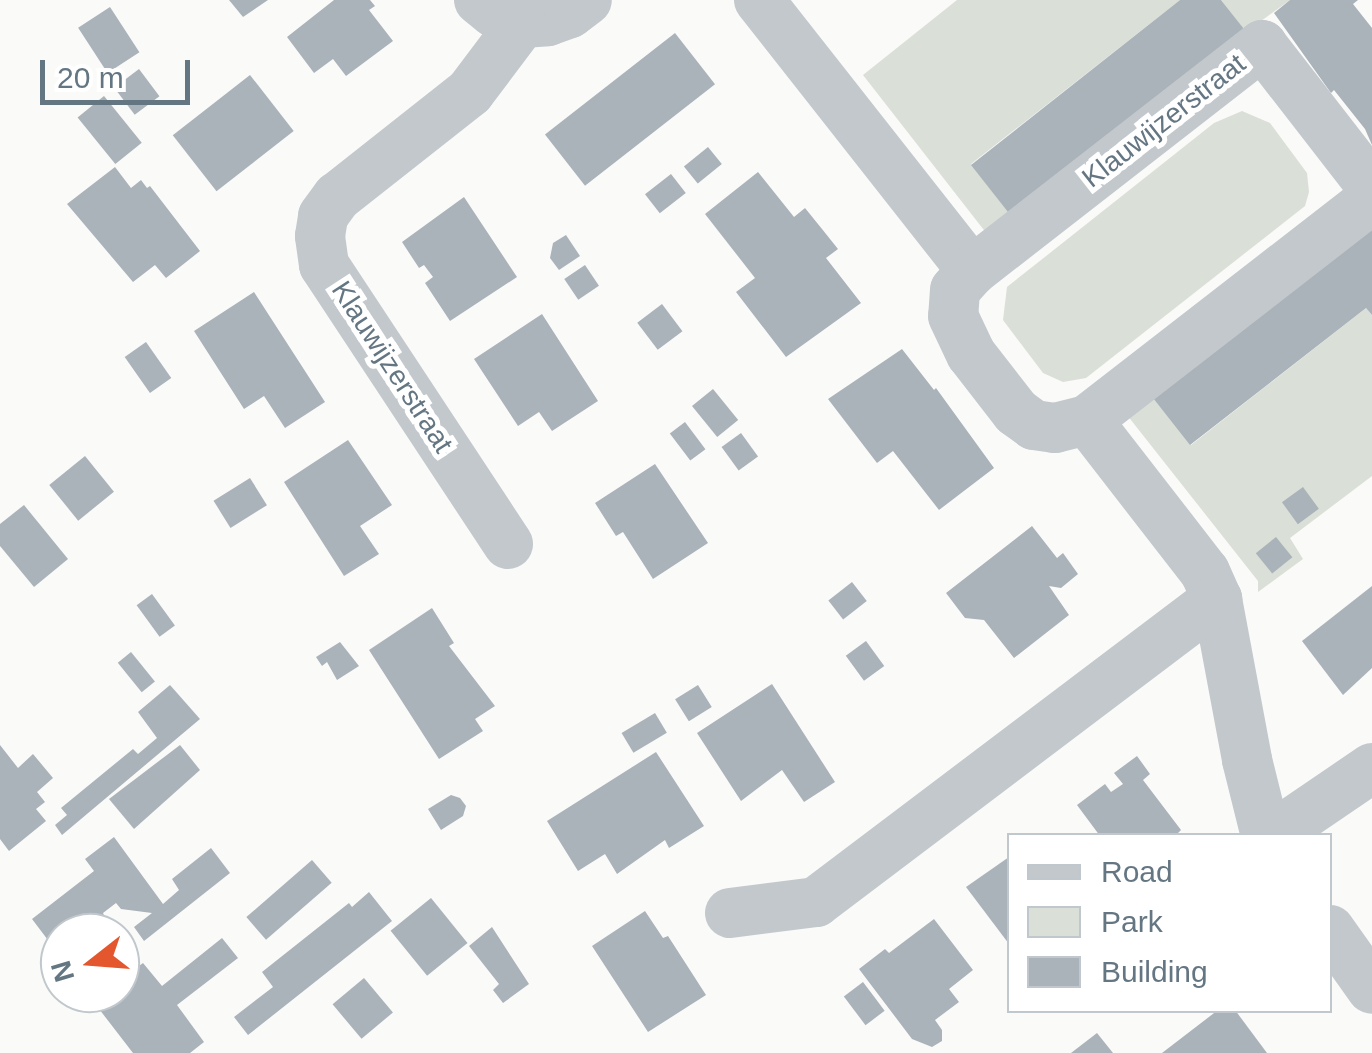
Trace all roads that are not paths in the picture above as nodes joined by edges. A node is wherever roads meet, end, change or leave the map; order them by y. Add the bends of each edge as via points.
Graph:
1 (479, 0) edge
2 (587, 0) edge
3 (759, 0) edge
4 (522, 23) junction
5 (1372, 187) edge
6 (1372, 199) edge
7 (972, 272) junction
8 (1087, 420) junction
9 (508, 544) dead end
10 (1218, 599) junction
11 (1372, 768) edge
12 (1268, 833) edge
13 (1274, 833) edge
14 (730, 913) dead end
15 (1332, 933) edge
16 (1372, 990) edge

1 - 4 street
2 - 4 street via 559,17
3 - 7 street
4 - 9 street, Klauwijzerstraat via 470,92 337,197 320,236 324,265
5 - 7 street, Klauwijzerstraat via 1262,45
6 - 8 street
7 - 8 street, Klauwijzerstraat via 955,290 953,316 971,354 1016,412 1034,425 1055,428
8 - 10 street via 1205,572
10 - 12 street via 1246,760
10 - 14 street via 816,902
11 - 13 street
15 - 16 street

